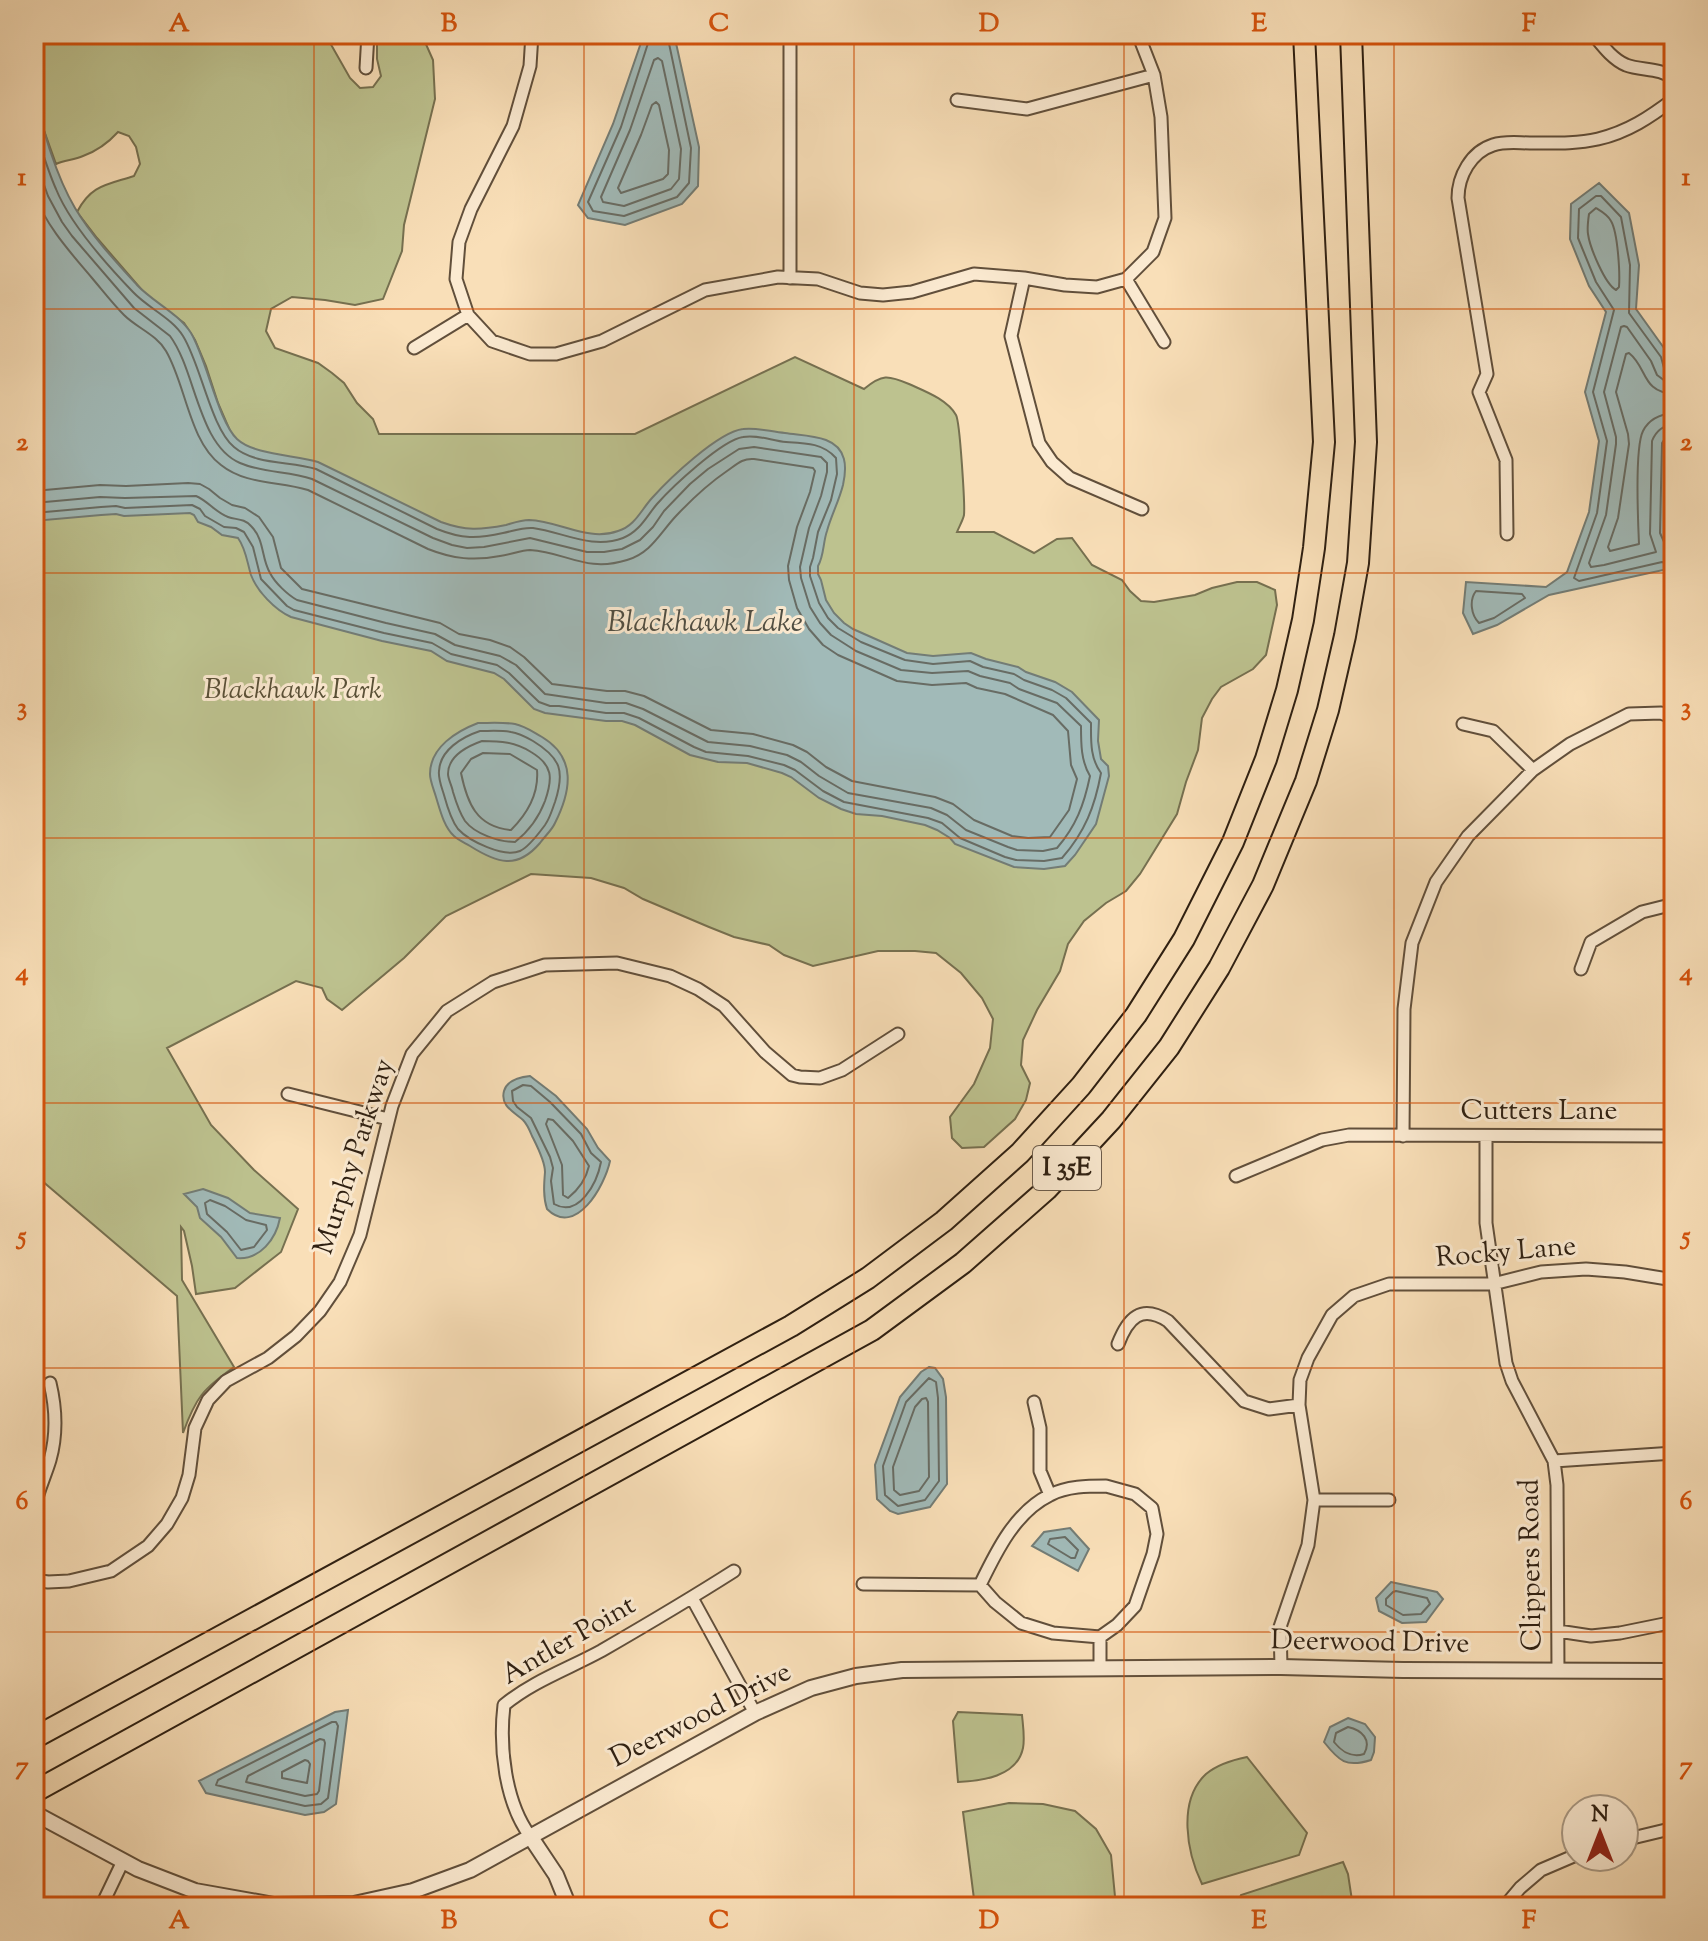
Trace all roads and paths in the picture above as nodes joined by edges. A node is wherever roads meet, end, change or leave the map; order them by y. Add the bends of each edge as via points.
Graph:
1 (368, 34) edge
2 (532, 34) edge
3 (790, 34) edge
4 (1138, 34) edge
5 (1304, 34) edge
6 (1351, 34) edge
7 (1593, 34) edge
8 (366, 68) dead end
9 (1154, 75) junction
10 (1674, 79) edge
11 (1674, 99) edge
12 (957, 100) dead end
13 (790, 278) junction
14 (1024, 278) junction
15 (1126, 279) junction
16 (468, 315) junction
17 (1164, 342) dead end
18 (414, 348) dead end
19 (1142, 509) dead end
20 (1507, 534) dead end
21 (1674, 718) edge
22 (1463, 724) dead end
23 (1533, 770) junction
24 (1674, 904) edge
25 (1581, 969) dead end
26 (898, 1034) dead end
27 (288, 1094) dead end
28 (388, 1119) junction
29 (1403, 1136) junction
30 (1486, 1136) junction
31 (1674, 1136) edge
32 (1236, 1176) dead end
33 (1674, 1280) edge
34 (1493, 1284) junction
35 (1118, 1344) dead end
36 (50, 1383) dead end
37 (1034, 1402) dead end
38 (1299, 1405) junction
39 (1674, 1453) edge
40 (1554, 1461) junction
41 (1050, 1495) junction
42 (1314, 1500) junction
43 (1389, 1500) dead end
44 (35, 1501) edge
45 (734, 1571) dead end
46 (34, 1580) edge
47 (863, 1584) dead end
48 (980, 1585) junction
49 (692, 1598) junction
50 (1674, 1622) edge
51 (1558, 1631) junction
52 (1100, 1637) junction
53 (1281, 1667) junction
54 (1100, 1669) junction
55 (1558, 1671) junction
56 (1674, 1671) edge
57 (755, 1713) junction
58 (34, 1738) edge
59 (34, 1792) edge
60 (34, 1813) edge
61 (1674, 1828) edge
62 (530, 1836) junction
63 (1640, 1836) edge
64 (123, 1861) junction
65 (1560, 1862) edge
66 (101, 1907) edge
67 (569, 1907) edge
68 (1504, 1907) edge

1 - 8 street
2 - 16 street via 530,66 513,126 459,242 456,279
3 - 13 street
4 - 9 street
5 - 58 highway, I 35E via 1324,442 1303,620 1266,759 1233,842 1184,939 1136,1015 1020,1153 944,1221 868,1278 791,1326
6 - 59 highway, I 35E via 1366,442 1358,563 1345,636 1306,781 1263,885 1169,1047 1047,1189 963,1263 872,1330
7 - 10 street via 1624,64
9 - 12 street via 1027,109
9 - 15 street via 1165,218 1153,252
11 - 20 street via 1612,136 1576,143 1493,145 1467,166 1460,181 1458,198 1487,374 1479,392 1506,460
13 - 14 street via 818,279 883,295 974,274
13 - 16 street via 705,290 602,341 556,354 530,354 492,341
14 - 15 street via 1097,287
14 - 19 street via 1011,336 1039,443 1070,478
15 - 17 street
16 - 18 street
21 - 23 street via 1629,714
22 - 23 street via 1493,731
23 - 29 street via 1468,836 1436,882 1412,943 1404,1009
24 - 25 street via 1642,912 1591,942
26 - 28 street, Murphy Parkway via 842,1070 820,1078 800,1077 765,1052 724,1006 670,976 617,963 545,965 493,982 447,1011 412,1054
27 - 28 street
28 - 46 street, Murphy Parkway via 360,1235 340,1282 296,1336 226,1381 208,1400 195,1428 182,1498 167,1524 148,1546 111,1571 69,1581
29 - 30 street, Cutters Lane
29 - 32 street, Cutters Lane via 1322,1140
30 - 31 street, Cutters Lane
30 - 34 street, Clippers Road via 1486,1223
33 - 34 street, Rocky Lane via 1586,1269 1541,1272
34 - 38 street, Rocky Lane via 1389,1284 1354,1296 1332,1315 1308,1358
34 - 40 street, Clippers Road via 1512,1381
35 - 38 street via 1132,1318 1158,1314 1244,1401 1269,1409
36 - 44 street via 54,1446
37 - 41 street via 1040,1471
38 - 42 street, Rocky Lane
39 - 40 street
40 - 51 street, Clippers Road
41 - 48 street via 1011,1530
41 - 52 street via 1106,1486 1135,1494 1152,1508 1157,1534 1135,1606
42 - 43 street
42 - 53 street, Rocky Lane via 1308,1545 1280,1627
45 - 49 street, Antler Point
47 - 48 street
48 - 52 street via 1021,1623 1053,1633
49 - 57 street
49 - 62 street, Antler Point via 504,1705 501,1731 511,1799
50 - 51 street via 1591,1636
51 - 55 street, Clippers Road
52 - 54 street
53 - 54 street, Deerwood Drive
53 - 55 street, Deerwood Drive
54 - 57 street, Deerwood Drive via 902,1670 811,1688
55 - 56 street, Deerwood Drive
57 - 62 street, Deerwood Drive
60 - 64 street, Deerwood Drive
61 - 63 street
62 - 64 street, Deerwood Drive via 470,1870 413,1891 354,1904 274,1905 195,1891
62 - 67 street via 556,1875
64 - 66 street
65 - 68 street via 1541,1870

